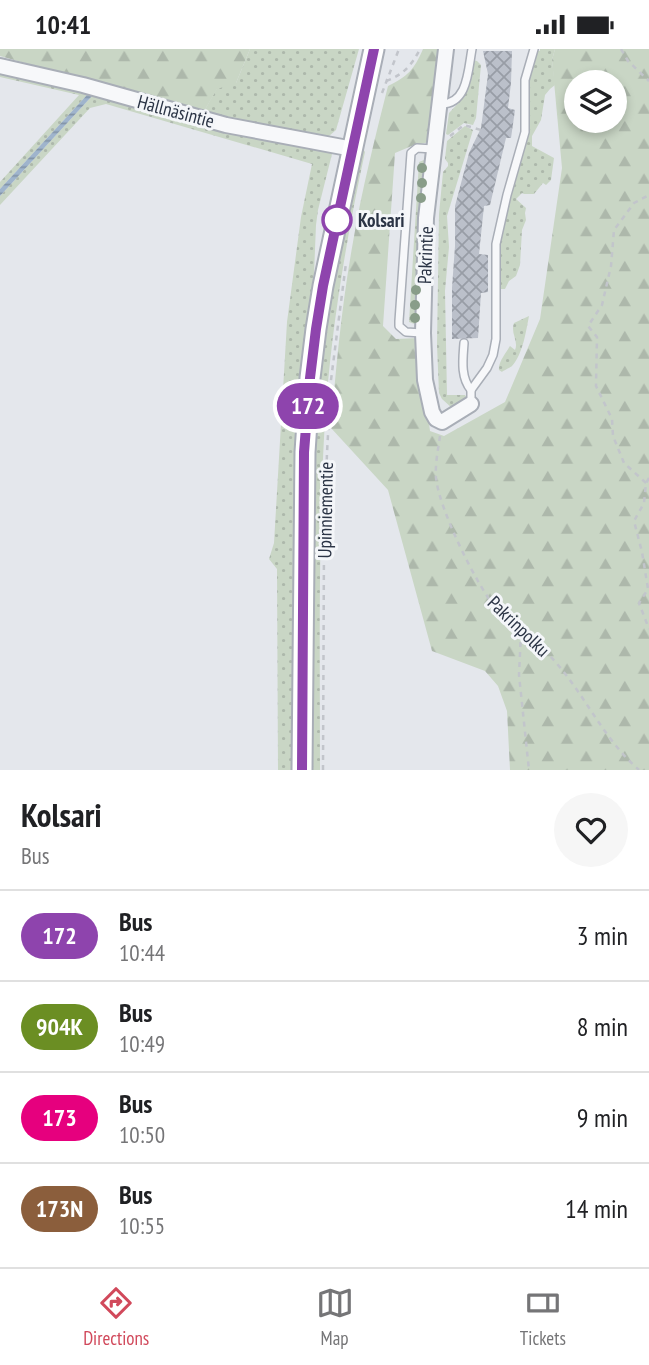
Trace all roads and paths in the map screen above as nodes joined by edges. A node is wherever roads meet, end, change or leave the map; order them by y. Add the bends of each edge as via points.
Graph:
1 (374, 49) edge
2 (399, 49) edge
3 (420, 49) edge
4 (446, 49) edge
5 (472, 49) edge
6 (534, 49) edge
7 (621, 49) edge
8 (0, 66) edge
9 (386, 81) junction
10 (649, 81) edge
11 (382, 94) dead end
12 (439, 104) junction
13 (481, 129) dead end
14 (450, 136) dead end
15 (353, 149) junction
16 (433, 149) junction
17 (649, 195) edge
18 (346, 260) dead end
19 (424, 333) junction
20 (464, 343) dead end
21 (471, 397) junction
22 (442, 422) junction
23 (649, 478) edge
24 (646, 483) junction
25 (649, 629) edge
26 (521, 632) junction
27 (302, 770) edge
28 (323, 770) edge
29 (530, 770) edge
30 (639, 770) edge

1 - 15 main road, Upinniementie
2 - 9 path
3 - 9 path via 407,70
4 - 12 street, Pakrintie
5 - 12 lane via 464,89 457,99
6 - 21 lane via 526,80 525,132 496,244 496,339 493,355
7 - 10 path
8 - 15 street, Hällnäsintie via 226,125
9 - 11 path
12 - 16 street, Pakrintie
13 - 14 path via 464,125
15 - 27 main road, Upinniementie via 323,286 310,378 304,452
16 - 19 street, Pakrintie via 426,218
16 - 19 lane via 417,148 411,153 399,321 406,332
17 - 24 path via 634,203 614,230 602,305 588,326 597,337 596,386 612,419 613,436 624,463
18 - 28 path, Upinniementie via 327,453
19 - 22 street, Pakrintie via 427,391 432,412
20 - 21 lane via 463,375
21 - 22 street
22 - 26 path, Pakrinpolku via 436,478 442,504 485,594
23 - 24 path
24 - 25 path via 645,503 634,521 648,589 639,603
26 - 29 path via 519,674
26 - 30 path, Pakrinpolku via 559,665 599,725

